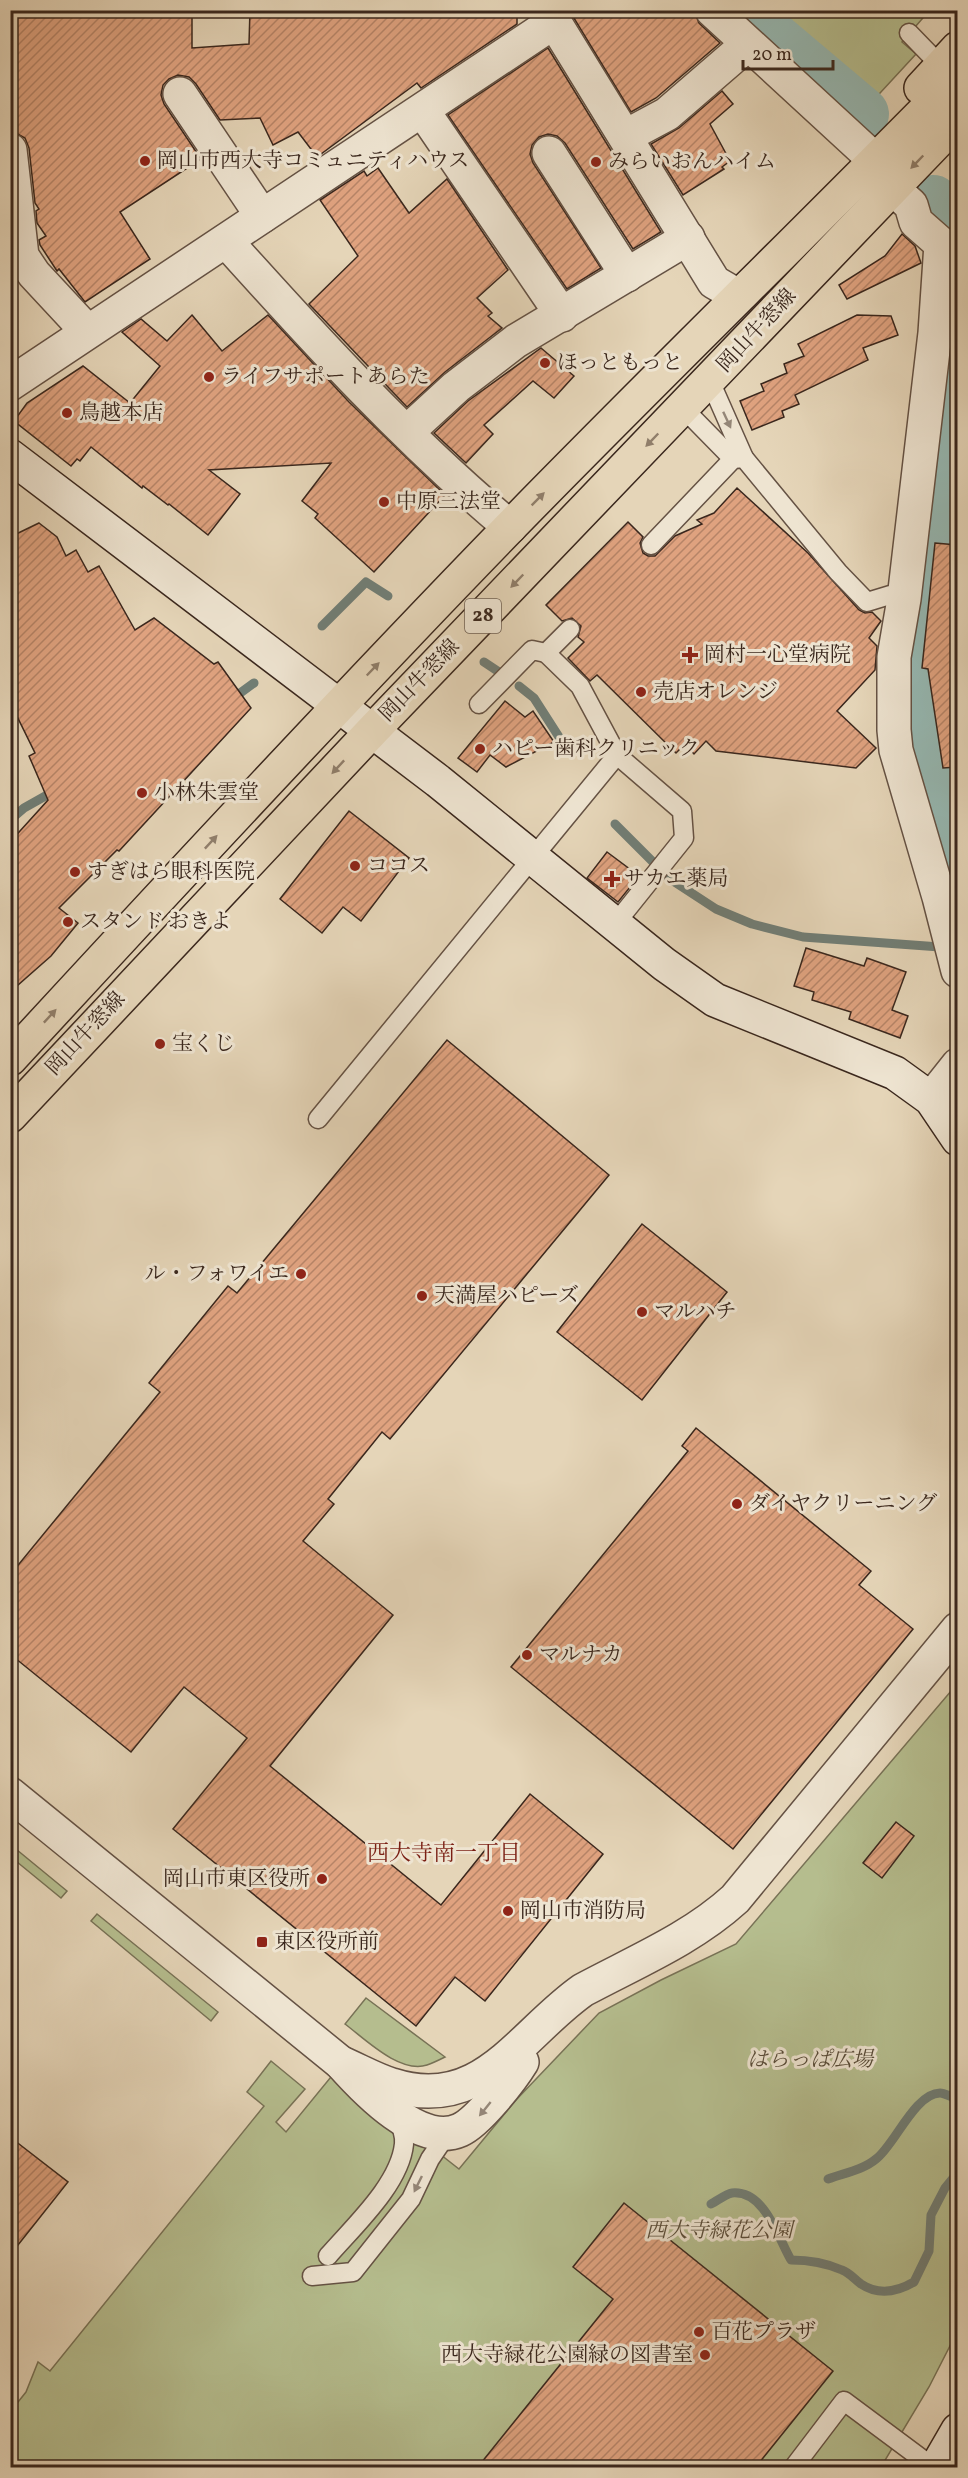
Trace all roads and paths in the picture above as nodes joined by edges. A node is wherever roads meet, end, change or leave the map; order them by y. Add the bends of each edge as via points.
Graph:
1 (712, 10) edge
2 (550, 16) edge
3 (909, 33) dead end
4 (748, 44) junction
5 (952, 64) edge
6 (180, 94) dead end
7 (423, 111) junction
8 (957, 120) edge
9 (626, 136) junction
10 (10, 150) edge
11 (549, 153) dead end
12 (877, 166) junction
13 (262, 216) junction
14 (688, 238) junction
15 (226, 241) junction
16 (627, 275) junction
17 (738, 296) junction
18 (562, 315) junction
19 (87, 331) junction
20 (669, 366) junction
21 (10, 384) edge
22 (697, 394) junction
23 (407, 432) junction
24 (10, 456) edge
25 (739, 459) junction
26 (510, 527) junction
27 (651, 545) dead end
28 (904, 599) junction
29 (570, 629) dead end
30 (546, 653) junction
31 (339, 704) junction
32 (479, 704) dead end
33 (373, 730) junction
34 (617, 755) junction
35 (533, 857) junction
36 (615, 924) junction
37 (957, 971) edge
38 (14, 1049) edge
39 (957, 1065) edge
40 (48, 1075) junction
41 (931, 1099) junction
42 (10, 1116) edge
43 (318, 1119) dead end
44 (957, 1139) edge
45 (957, 1629) edge
46 (10, 1794) edge
47 (556, 2011) junction
48 (393, 2099) junction
49 (435, 2142) junction
50 (328, 2256) dead end
51 (312, 2276) dead end
52 (957, 2430) edge
53 (794, 2468) edge
54 (935, 2468) edge

1 - 4 street
2 - 7 street
2 - 9 street
3 - 5 lane
4 - 9 street via 667,114
4 - 12 street
5 - 12 main road
6 - 13 street
7 - 13 street
7 - 18 street
8 -> 12 main road, 岡山牛窓線 / 28
9 - 14 street
10 - 19 street via 22,256
11 - 16 street
12 - 17 main road, 岡山牛窓線 / 28 via 805,228
12 - 22 main road, 岡山牛窓線 / 28
12 - 28 street via 911,205 916,222 941,244 935,333
13 - 15 street
14 - 16 street
14 - 17 street via 714,282
15 - 19 street
15 - 23 street
16 - 18 street
17 - 20 main road, 岡山牛窓線 / 28
18 - 23 street via 516,341 456,387
19 - 21 street
20 - 22 street
26 -> 20 main road, 岡山牛窓線 / 28
22 -> 25 lane
22 - 25 lane
22 -> 33 main road, 岡山牛窓線 / 28
23 - 26 street
24 - 31 street
25 - 27 lane
25 - 28 lane via 867,602 890,595
31 -> 26 main road, 岡山牛窓線 / 28
28 - 37 street via 894,657 896,750
29 - 30 lane
30 - 32 lane via 532,650
30 - 34 lane via 580,686
31 - 33 street
38 -> 31 main road, 岡山牛窓線 / 28
33 - 35 street
33 -> 40 main road, 岡山牛窓線 / 28
34 - 35 lane
34 - 36 lane via 682,811 684,838
35 - 36 street
35 - 43 lane
36 - 41 street via 714,1000 895,1073
38 - 40 street
39 - 41 street
40 - 42 main road, 岡山牛窓線 / 28
41 - 44 street
45 - 47 street via 735,1899 692,1933 583,1989
46 - 48 street via 341,2063
47 - 48 street via 484,2076 467,2085 435,2091 413,2090
47 -> 49 street via 516,2073 474,2121
48 - 49 street via 401,2100 421,2119
48 - 50 lane via 404,2143 396,2170 382,2193
49 -> 51 lane via 411,2199 353,2272
52 - 54 street
53 - 54 lane via 844,2401

